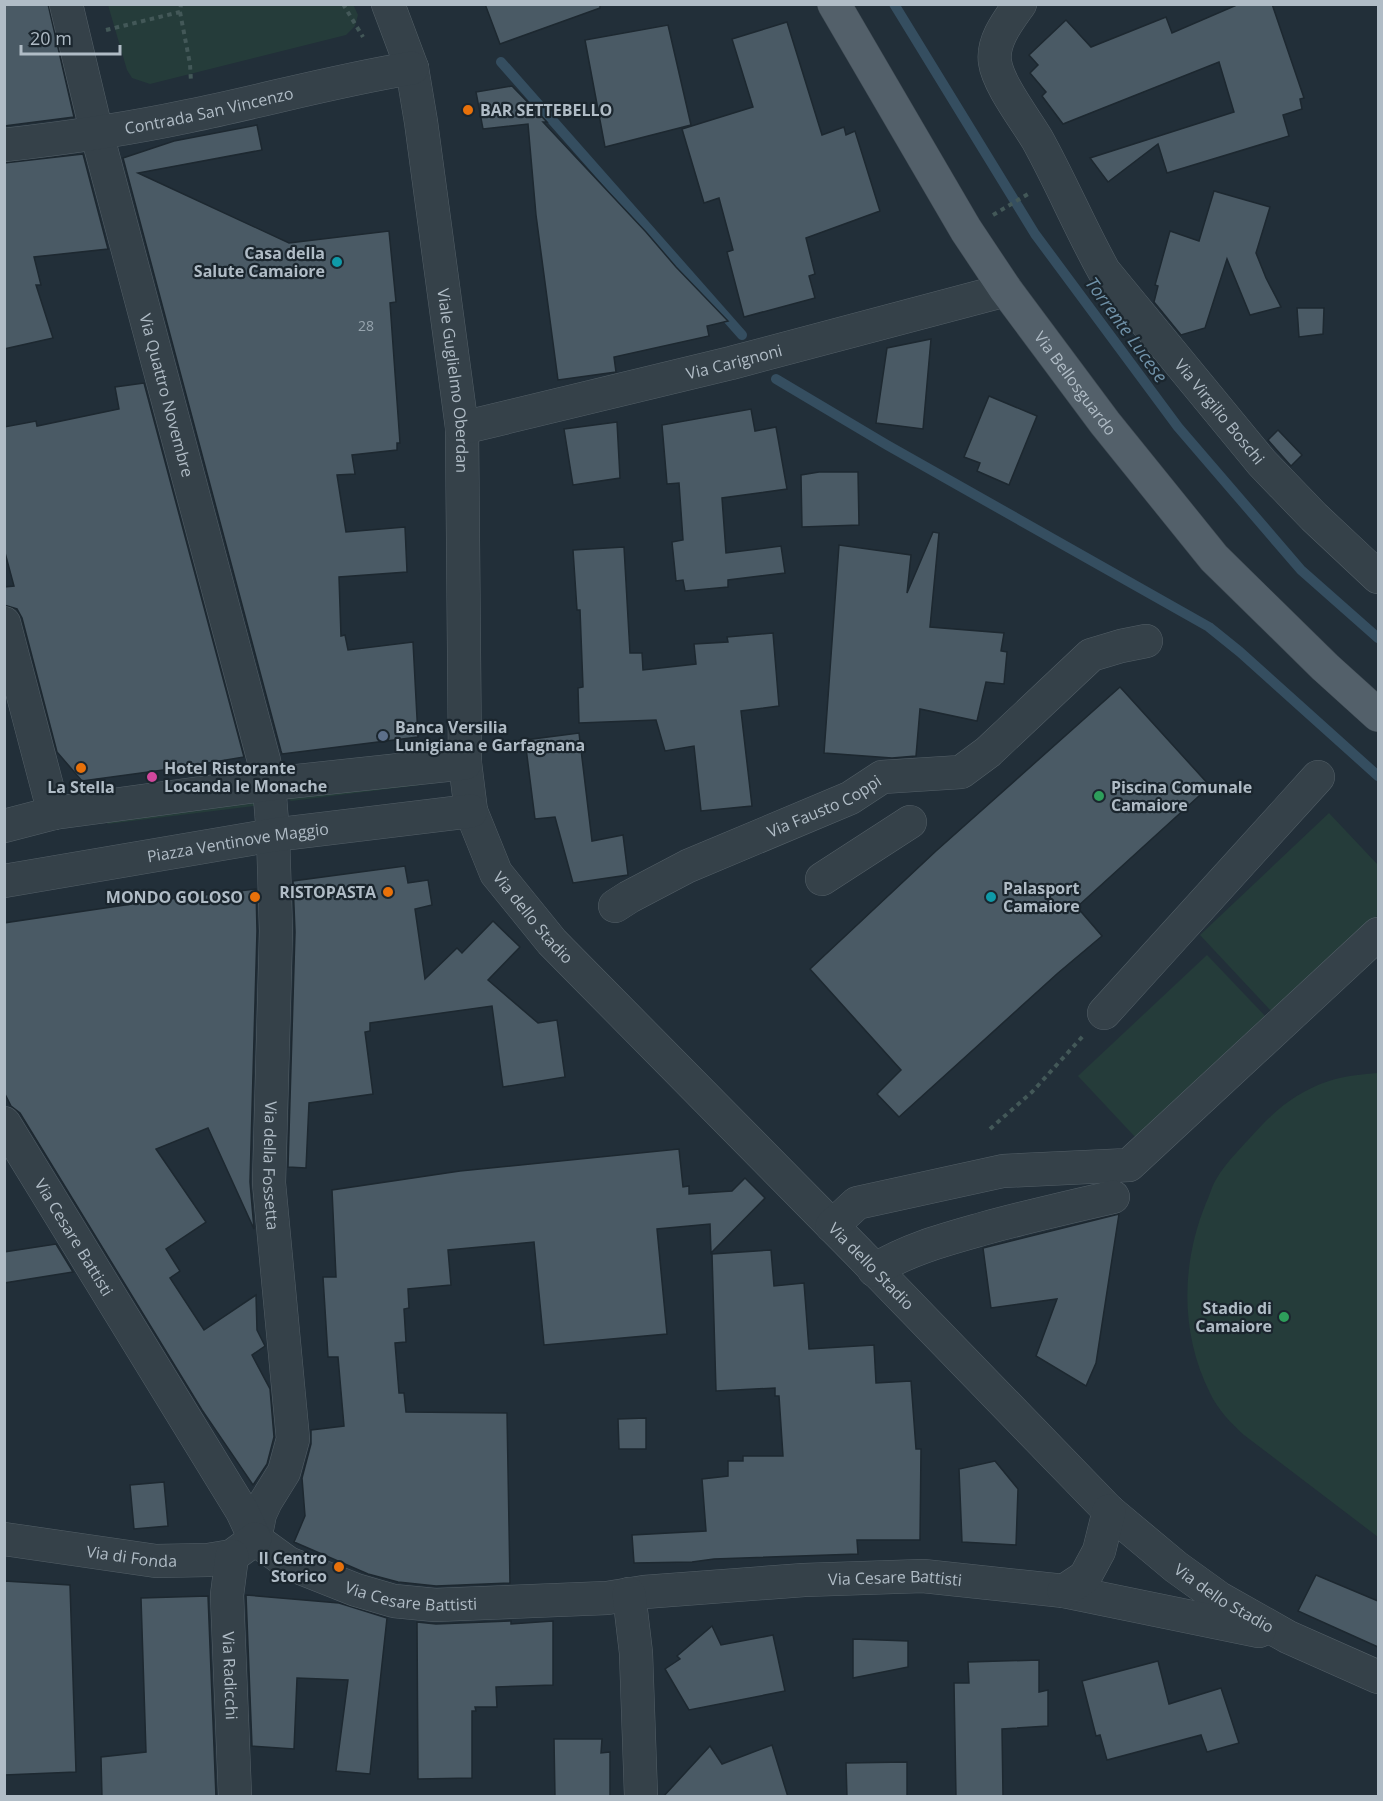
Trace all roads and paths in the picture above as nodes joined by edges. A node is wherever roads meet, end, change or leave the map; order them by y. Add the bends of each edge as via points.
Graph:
1 (66, 4) edge
2 (181, 4) edge
3 (343, 4) edge
4 (388, 4) edge
5 (834, 4) edge
6 (1020, 4) edge
7 (180, 12) junction
8 (115, 28) dead end
9 (362, 35) dead end
10 (412, 68) junction
11 (191, 75) dead end
12 (97, 134) junction
13 (4, 145) edge
14 (1057, 177) junction
15 (966, 230) junction
16 (1006, 290) junction
17 (462, 428) junction
18 (1378, 577) edge
19 (4, 622) edge
20 (1146, 641) dead end
21 (1378, 715) edge
22 (465, 763) junction
23 (1318, 777) dead end
24 (268, 784) junction
25 (471, 811) junction
26 (54, 813) junction
27 (910, 822) dead end
28 (4, 826) edge
29 (273, 835) junction
30 (822, 879) dead end
31 (4, 881) edge
32 (615, 906) dead end
33 (1378, 934) edge
34 (1104, 1013) joint
35 (4, 1123) edge
36 (990, 1129) dead end
37 (1113, 1197) dead end
38 (832, 1226) junction
39 (874, 1270) junction
40 (1109, 1512) junction
41 (4, 1539) edge
42 (244, 1548) junction
43 (1064, 1591) junction
44 (628, 1594) junction
45 (1288, 1637) junction
46 (1378, 1677) edge
47 (235, 1797) edge
48 (641, 1797) edge

1 - 12 street, Via Quattro Novembre
2 - 7 path
3 - 9 path
4 - 10 street, Viale Guglielmo Oberdan
5 - 15 main road, Via Bellosguardo
6 - 14 street, Via Virgilio Boschi via 995,46 995,64
7 - 8 path
7 - 11 path
10 - 12 street, Contrada San Vincenzo
10 - 17 street, Viale Guglielmo Oberdan
12 - 13 street, Contrada San Vincenzo
12 - 24 street, Via Quattro Novembre
14 - 15 path
14 - 18 street, Via Virgilio Boschi via 1104,270 1159,339 1262,464
15 - 16 main road, Via Bellosguardo
16 - 17 street, Via Carignoni via 731,363
16 - 21 main road, Via Bellosguardo via 1105,423 1214,558
17 - 22 street, Viale Guglielmo Oberdan
19 - 26 street
20 - 32 street, Via Fausto Coppi via 1091,655 988,752 961,772 882,777 850,798 688,866
22 - 24 street
22 - 25 street, Via dello Stadio
23 - 34 street
24 - 26 street
24 - 29 street, Via della Fossetta
25 - 29 street, Piazza Ventinove Maggio
25 - 38 street, Via dello Stadio via 496,873 552,942
26 - 28 street
27 - 30 street
29 - 31 street, Piazza Ventinove Maggio
29 - 42 street, Via della Fossetta via 276,931 269,1183 293,1439 285,1472
33 - 38 street via 1129,1164 1004,1171 857,1203
34 - 36 path via 1032,1092
35 - 42 street, Via Cesare Battisti via 242,1510
37 - 39 street via 921,1246
38 - 39 street, Via dello Stadio
39 - 40 street, Via dello Stadio
40 - 43 street via 1099,1551 1085,1576
40 - 45 street, Via dello Stadio via 1219,1598
41 - 42 street, Via di Fonda via 156,1561 208,1560
42 - 44 street, Via Cesare Battisti via 394,1601 435,1605
42 - 47 street, Via Radicchi via 227,1595
43 - 44 street, Via Cesare Battisti via 923,1576 804,1580
43 - 45 street, Via Cesare Battisti
44 - 48 street via 636,1653
45 - 46 street, Via dello Stadio

